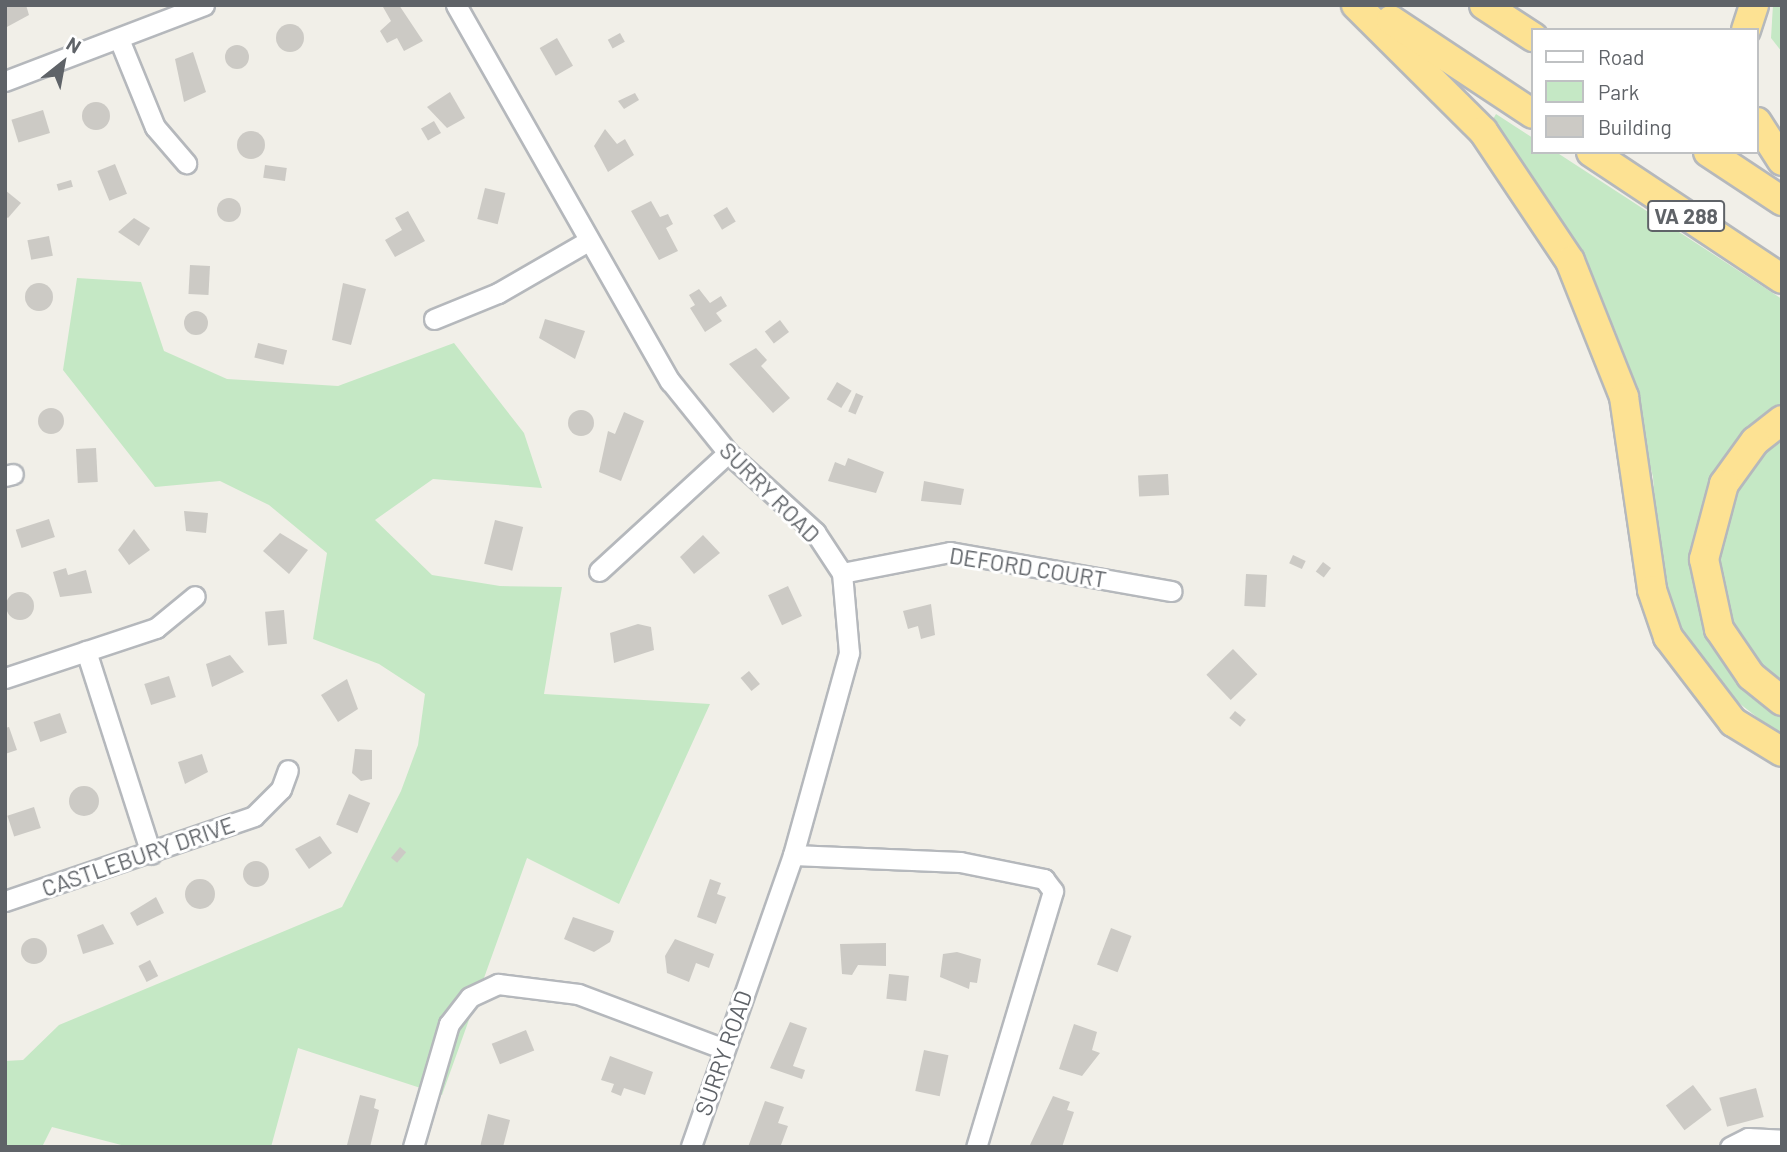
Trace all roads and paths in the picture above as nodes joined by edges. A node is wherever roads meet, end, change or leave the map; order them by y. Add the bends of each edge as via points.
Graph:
1 (204, 5) edge
2 (456, 5) edge
3 (1356, 5) edge
4 (1368, 5) edge
5 (1484, 5) edge
6 (1754, 5) edge
7 (1747, 28) edge
8 (1532, 36) edge
9 (118, 38) junction
10 (5, 81) edge
11 (1532, 113) edge
12 (1759, 125) edge
13 (1594, 154) edge
14 (1711, 154) edge
15 (1782, 162) edge
16 (186, 163) dead end
17 (1782, 201) edge
18 (588, 241) junction
19 (1782, 279) edge
20 (434, 318) dead end
21 (1782, 420) edge
22 (728, 453) junction
23 (599, 571) dead end
24 (842, 573) junction
25 (1172, 591) dead end
26 (195, 596) dead end
27 (86, 651) junction
28 (5, 678) edge
29 (1782, 701) edge
30 (1782, 752) edge
31 (288, 770) dead end
32 (151, 854) junction
33 (793, 855) junction
34 (5, 901) edge
35 (724, 1049) junction
36 (1782, 1140) edge
37 (413, 1147) edge
38 (691, 1147) edge
39 (976, 1147) edge
40 (1730, 1147) edge

1 - 9 street
2 - 18 street, SURRY ROAD
3 - 30 highway via 1483,131 1570,261 1624,397 1652,590 1668,637 1733,722
4 - 11 highway
5 - 8 highway
6 - 7 highway
9 - 10 street
9 - 16 street via 155,127
12 - 15 highway
13 - 19 highway, VA 288
14 - 17 highway, VA 288
18 - 20 street via 498,293
18 - 22 street, SURRY ROAD via 670,382
21 - 29 highway via 1755,441 1724,484 1704,559 1724,638 1751,676
22 - 23 street
22 - 24 street, SURRY ROAD via 815,532
24 - 25 street, DEFORD COURT via 950,552
24 - 33 street, SURRY ROAD via 849,653
26 - 27 street via 171,620
27 - 28 street
27 - 32 street
31 - 32 street, CASTLEBURY DRIVE via 281,789 254,817
32 - 34 street, CASTLEBURY DRIVE
33 - 35 street, SURRY ROAD
33 - 39 street via 960,862 1044,879 1053,891 1050,915
35 - 37 street via 578,994 498,984 470,997 449,1024
35 - 38 street, SURRY ROAD
36 - 40 street via 1748,1138

